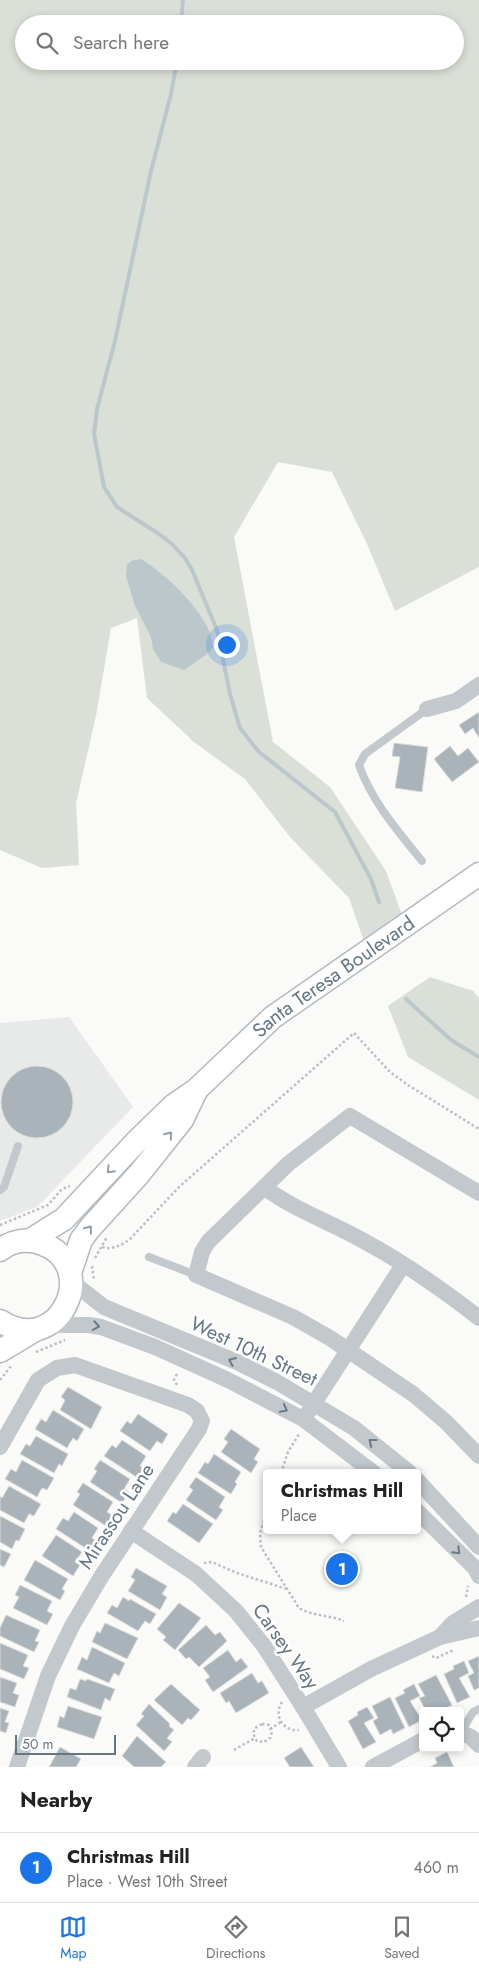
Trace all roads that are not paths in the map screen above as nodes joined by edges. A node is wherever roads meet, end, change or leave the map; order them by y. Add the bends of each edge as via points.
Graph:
1 (479, 686) edge
2 (427, 709) joint
3 (422, 861) dead end
4 (479, 874) edge
5 (196, 1090) junction
6 (18, 1146) dead end
7 (265, 1188) junction
8 (0, 1190) edge
9 (479, 1193) edge
10 (29, 1241) junction
11 (0, 1250) edge
12 (149, 1257) dead end
13 (403, 1265) junction
14 (196, 1275) junction
15 (71, 1277) junction
16 (479, 1318) edge
17 (0, 1321) edge
18 (42, 1327) junction
19 (349, 1350) junction
20 (8, 1356) edge
21 (315, 1403) junction
22 (301, 1426) junction
23 (0, 1447) edge
24 (479, 1456) edge
25 (369, 1469) edge
26 (405, 1469) edge
27 (421, 1484) edge
28 (421, 1515) edge
29 (131, 1531) junction
30 (479, 1547) edge
31 (473, 1579) edge
32 (479, 1607) edge
33 (479, 1628) edge
34 (440, 1637) junction
35 (304, 1707) junction
36 (479, 1709) edge
37 (464, 1726) edge
38 (464, 1734) edge
39 (419, 1742) edge
40 (479, 1745) edge
41 (17, 1767) edge
42 (339, 1767) edge
43 (373, 1767) edge

1 - 2 street via 456,701
2 - 3 lane via 365,754 359,766 389,820
4 - 5 main road, Santa Teresa Boulevard via 273,1017
5 -> 10 main road, Santa Teresa Boulevard via 174,1105 64,1218
15 -> 5 main road, Santa Teresa Boulevard via 81,1240 182,1120
6 - 8 lane via 4,1188
7 - 9 street via 288,1164 350,1116
7 - 13 street
7 - 14 street via 208,1242
10 - 11 main road, Santa Teresa Boulevard via 13,1243
10 - 15 main road via 44,1244 57,1253
12 - 14 lane
13 - 16 street
13 - 19 street
14 - 19 street via 293,1317
15 - 18 main road, Santa Teresa Boulevard via 71,1289 62,1314
21 -> 15 street, West 10th Street via 236,1362 104,1307
17 - 18 main road via 18,1329
18 - 20 main road
18 -> 22 street, West 10th Street via 90,1325 116,1331 228,1380
19 - 21 street
19 - 24 street via 413,1394
21 - 22 street
26 -> 21 street, West 10th Street via 354,1428
22 - 25 street, West 10th Street via 327,1436
23 - 29 street, Mirassou Lane via 38,1380 57,1368 75,1365 188,1405 197,1411 202,1421 199,1430
27 - 30 street
28 -> 31 street via 475,1568
29 - 35 street, Carsey Way via 196,1574 236,1611 264,1646
29 - 41 street, Mirassou Lane via 72,1626 48,1676
32 - 34 street
33 - 34 street
34 - 35 street via 371,1669
35 - 42 street, Carsey Way
36 - 37 lane
38 - 40 street
39 - 43 street

